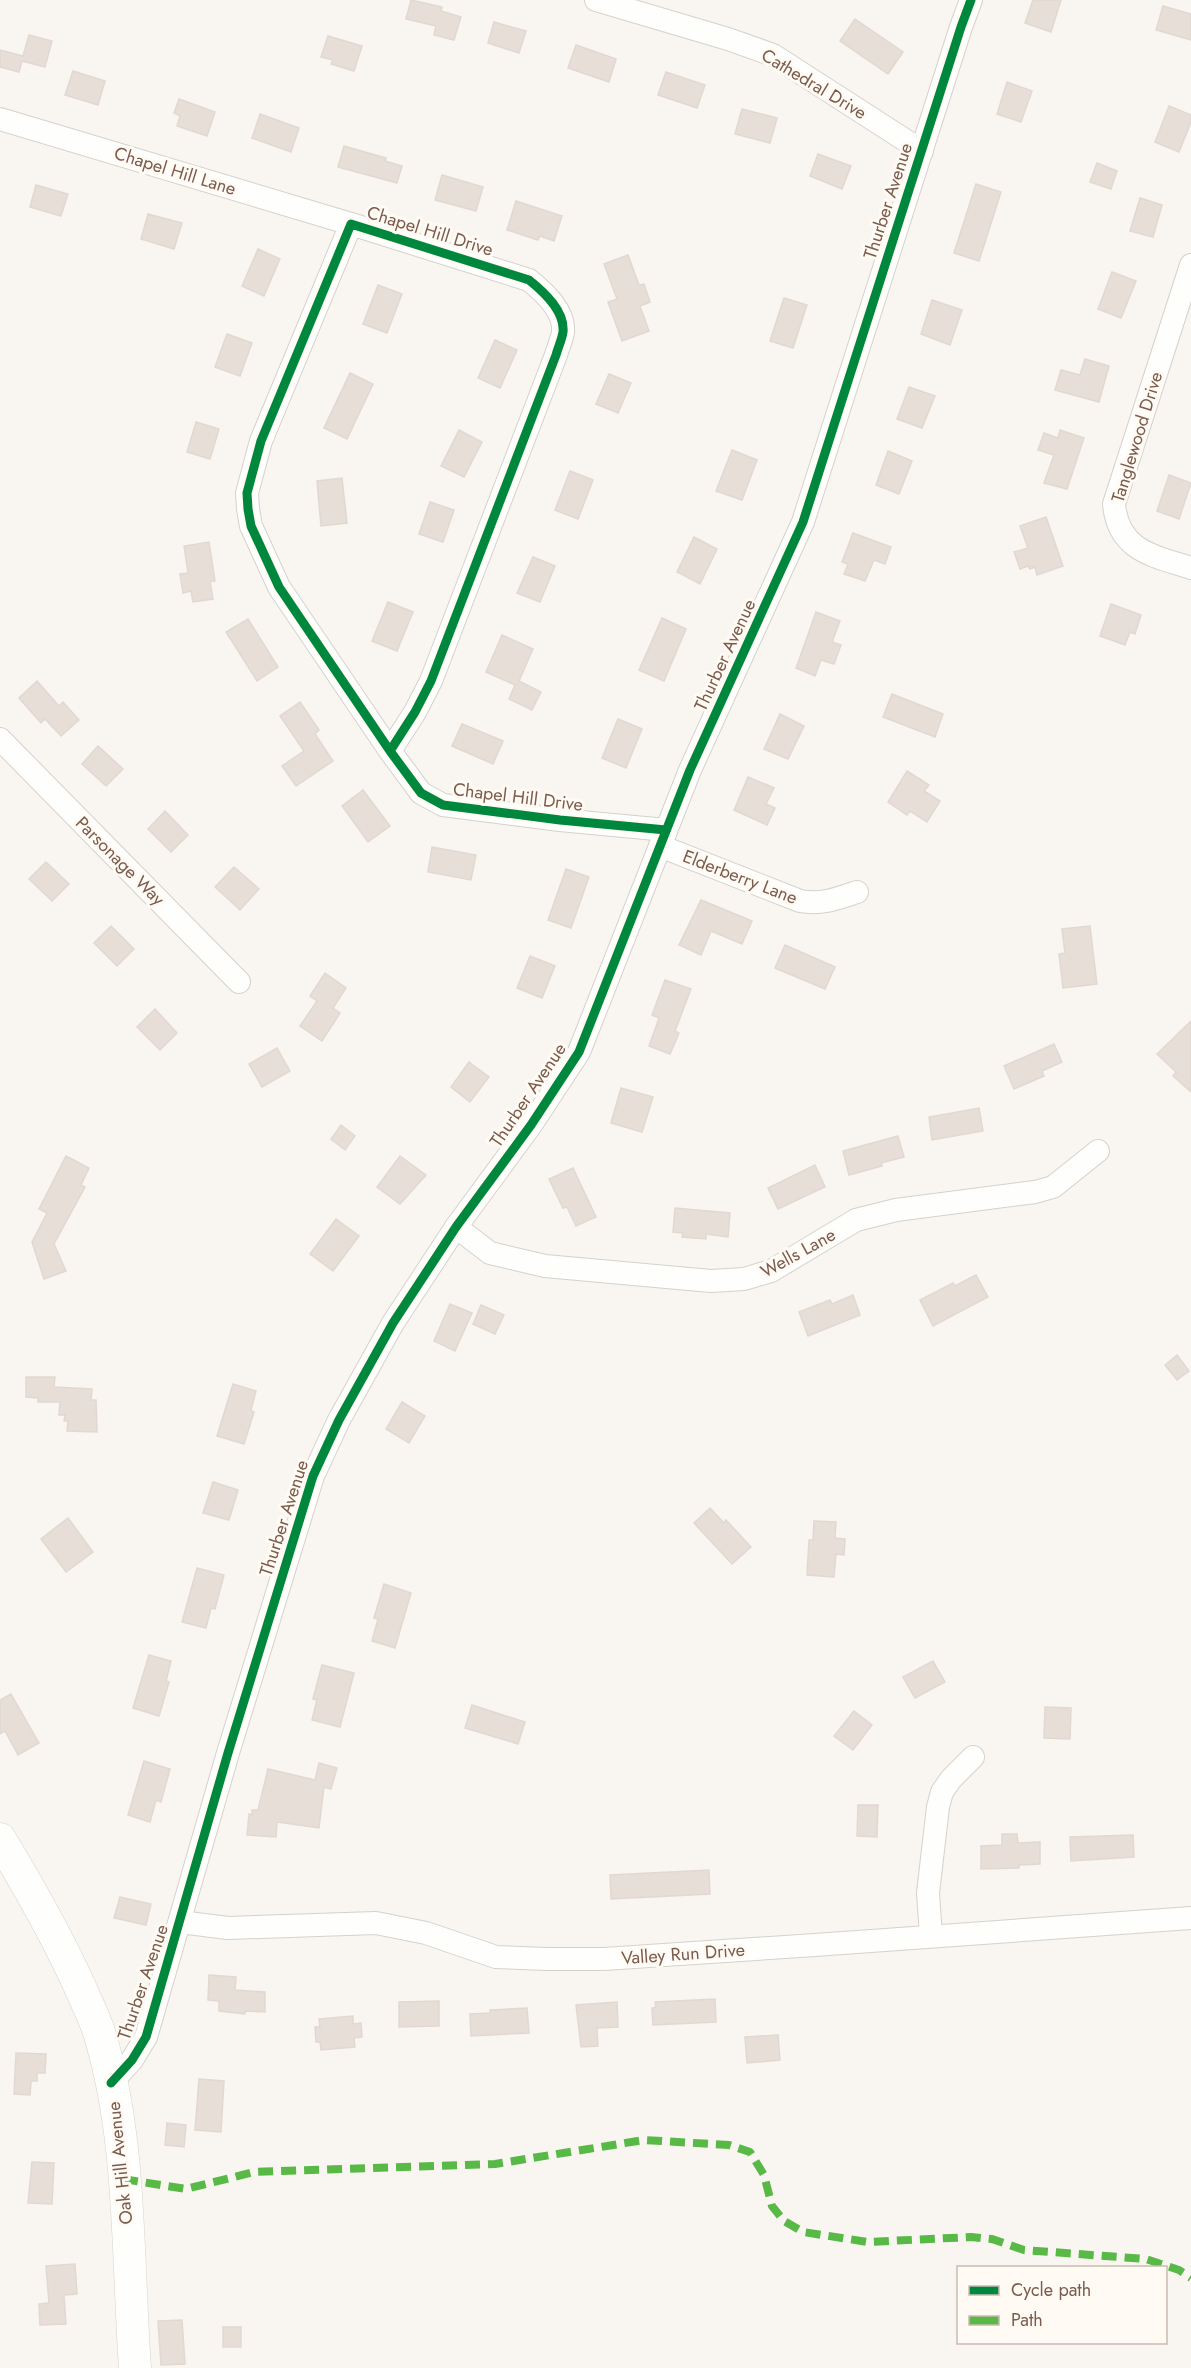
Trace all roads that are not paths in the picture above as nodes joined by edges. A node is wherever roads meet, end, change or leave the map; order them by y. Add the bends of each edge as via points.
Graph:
1 (596, 0) edge
2 (971, 0) edge
3 (0, 119) edge
4 (922, 151) junction
5 (351, 224) junction
6 (1191, 265) edge
7 (1191, 568) edge
8 (0, 739) edge
9 (390, 751) junction
10 (663, 838) junction
11 (857, 892) dead end
12 (239, 982) dead end
13 (1098, 1151) dead end
14 (456, 1227) junction
15 (973, 1757) dead end
16 (0, 1839) edge
17 (1191, 1918) edge
18 (180, 1922) junction
19 (931, 1936) junction
20 (111, 2084) junction
21 (135, 2368) edge

1 - 4 street, Cathedral Drive via 773,55
2 - 4 street, Thurber Avenue
3 - 5 street, Chapel Hill Lane
4 - 10 street, Thurber Avenue via 809,505
5 - 9 street, Chapel Hill Drive via 261,441 250,481 248,509 251,526 279,586
5 - 9 street, Chapel Hill Drive via 529,280 559,312 563,330 430,681
6 - 7 street, Tanglewood Drive via 1114,504 1117,522 1133,545
8 - 12 street, Parsonage Way
9 - 10 street, Chapel Hill Drive via 421,792 443,805
10 - 11 street, Elderberry Lane via 800,902 826,902
10 - 14 street, Thurber Avenue via 579,1052
13 - 14 street, Wells Lane via 1053,1187 896,1210 856,1220 771,1271 744,1279 711,1281 545,1266 490,1253
14 - 18 street, Thurber Avenue via 393,1323 313,1476
15 - 19 street via 951,1779 938,1807 928,1893
16 - 20 main road, Oak Hill Avenue via 70,1965 98,2028
17 - 19 street, Valley Run Drive
18 - 19 street, Valley Run Drive via 228,1928 376,1923 426,1933 496,1957 546,1959 604,1959
18 - 20 street, Thurber Avenue via 146,2037
20 - 21 main road, Oak Hill Avenue via 122,2147

